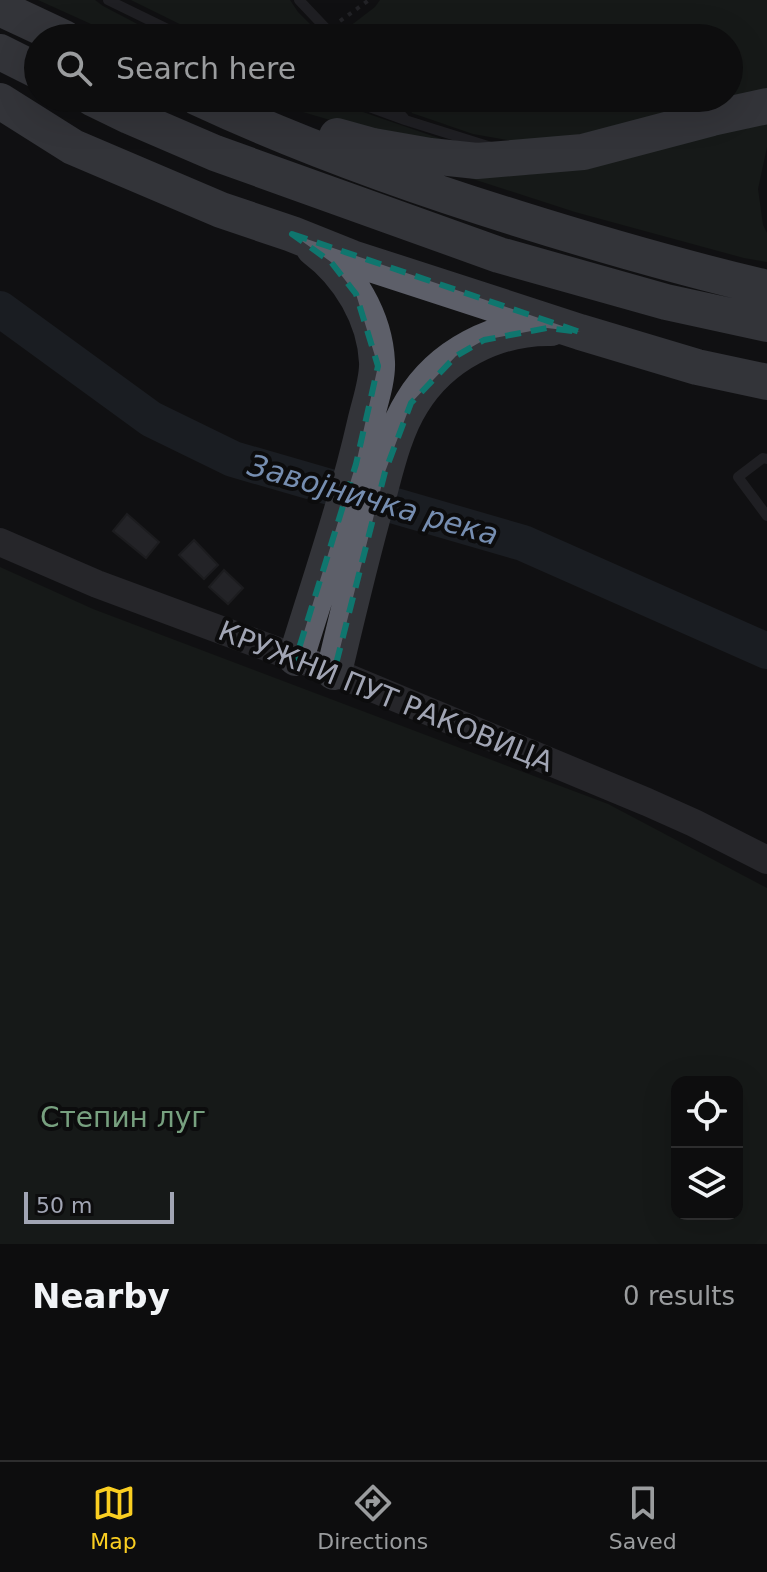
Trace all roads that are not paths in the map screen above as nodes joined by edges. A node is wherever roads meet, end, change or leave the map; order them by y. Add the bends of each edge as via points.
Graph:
1 (108, 0) edge
2 (299, 0) edge
3 (0, 8) edge
4 (34, 24) edge
5 (157, 24) edge
6 (322, 24) edge
7 (0, 52) edge
8 (24, 64) edge
9 (0, 101) edge
10 (767, 106) edge
11 (743, 111) edge
12 (121, 112) edge
13 (228, 112) edge
14 (383, 112) edge
15 (398, 112) edge
16 (740, 112) edge
17 (405, 120) junction
18 (261, 127) junction
19 (523, 157) junction
20 (292, 234) junction
21 (767, 288) edge
22 (767, 324) edge
23 (580, 332) junction
24 (767, 382) edge
25 (767, 459) edge
26 (370, 468) junction
27 (767, 516) edge
28 (350, 538) junction
29 (0, 542) edge
30 (296, 658) junction
31 (334, 672) junction
32 (767, 860) edge

1 - 5 lane
2 - 6 lane
3 - 4 highway
7 - 8 highway
9 - 20 highway via 73,147
10 - 11 highway
12 - 22 highway via 215,153 499,255
13 - 18 highway
14 - 17 lane
15 - 17 lane
16 - 19 highway via 583,152
17 - 19 lane
18 - 19 highway via 312,130 430,156 477,161
18 - 21 highway via 388,177 585,240
20 - 23 highway
20 - 26 highway via 341,273 371,329 378,366
23 - 24 highway
23 - 26 highway via 515,331 456,356 411,403
25 - 27 lane via 738,477
26 - 28 highway
28 - 30 highway
28 - 31 highway
29 - 30 main road, КРУЖНИ ПУТ РАКОВИЦА
30 - 31 main road, КРУЖНИ ПУТ РАКОВИЦА
31 - 32 main road, КРУЖНИ ПУТ РАКОВИЦА via 647,802

